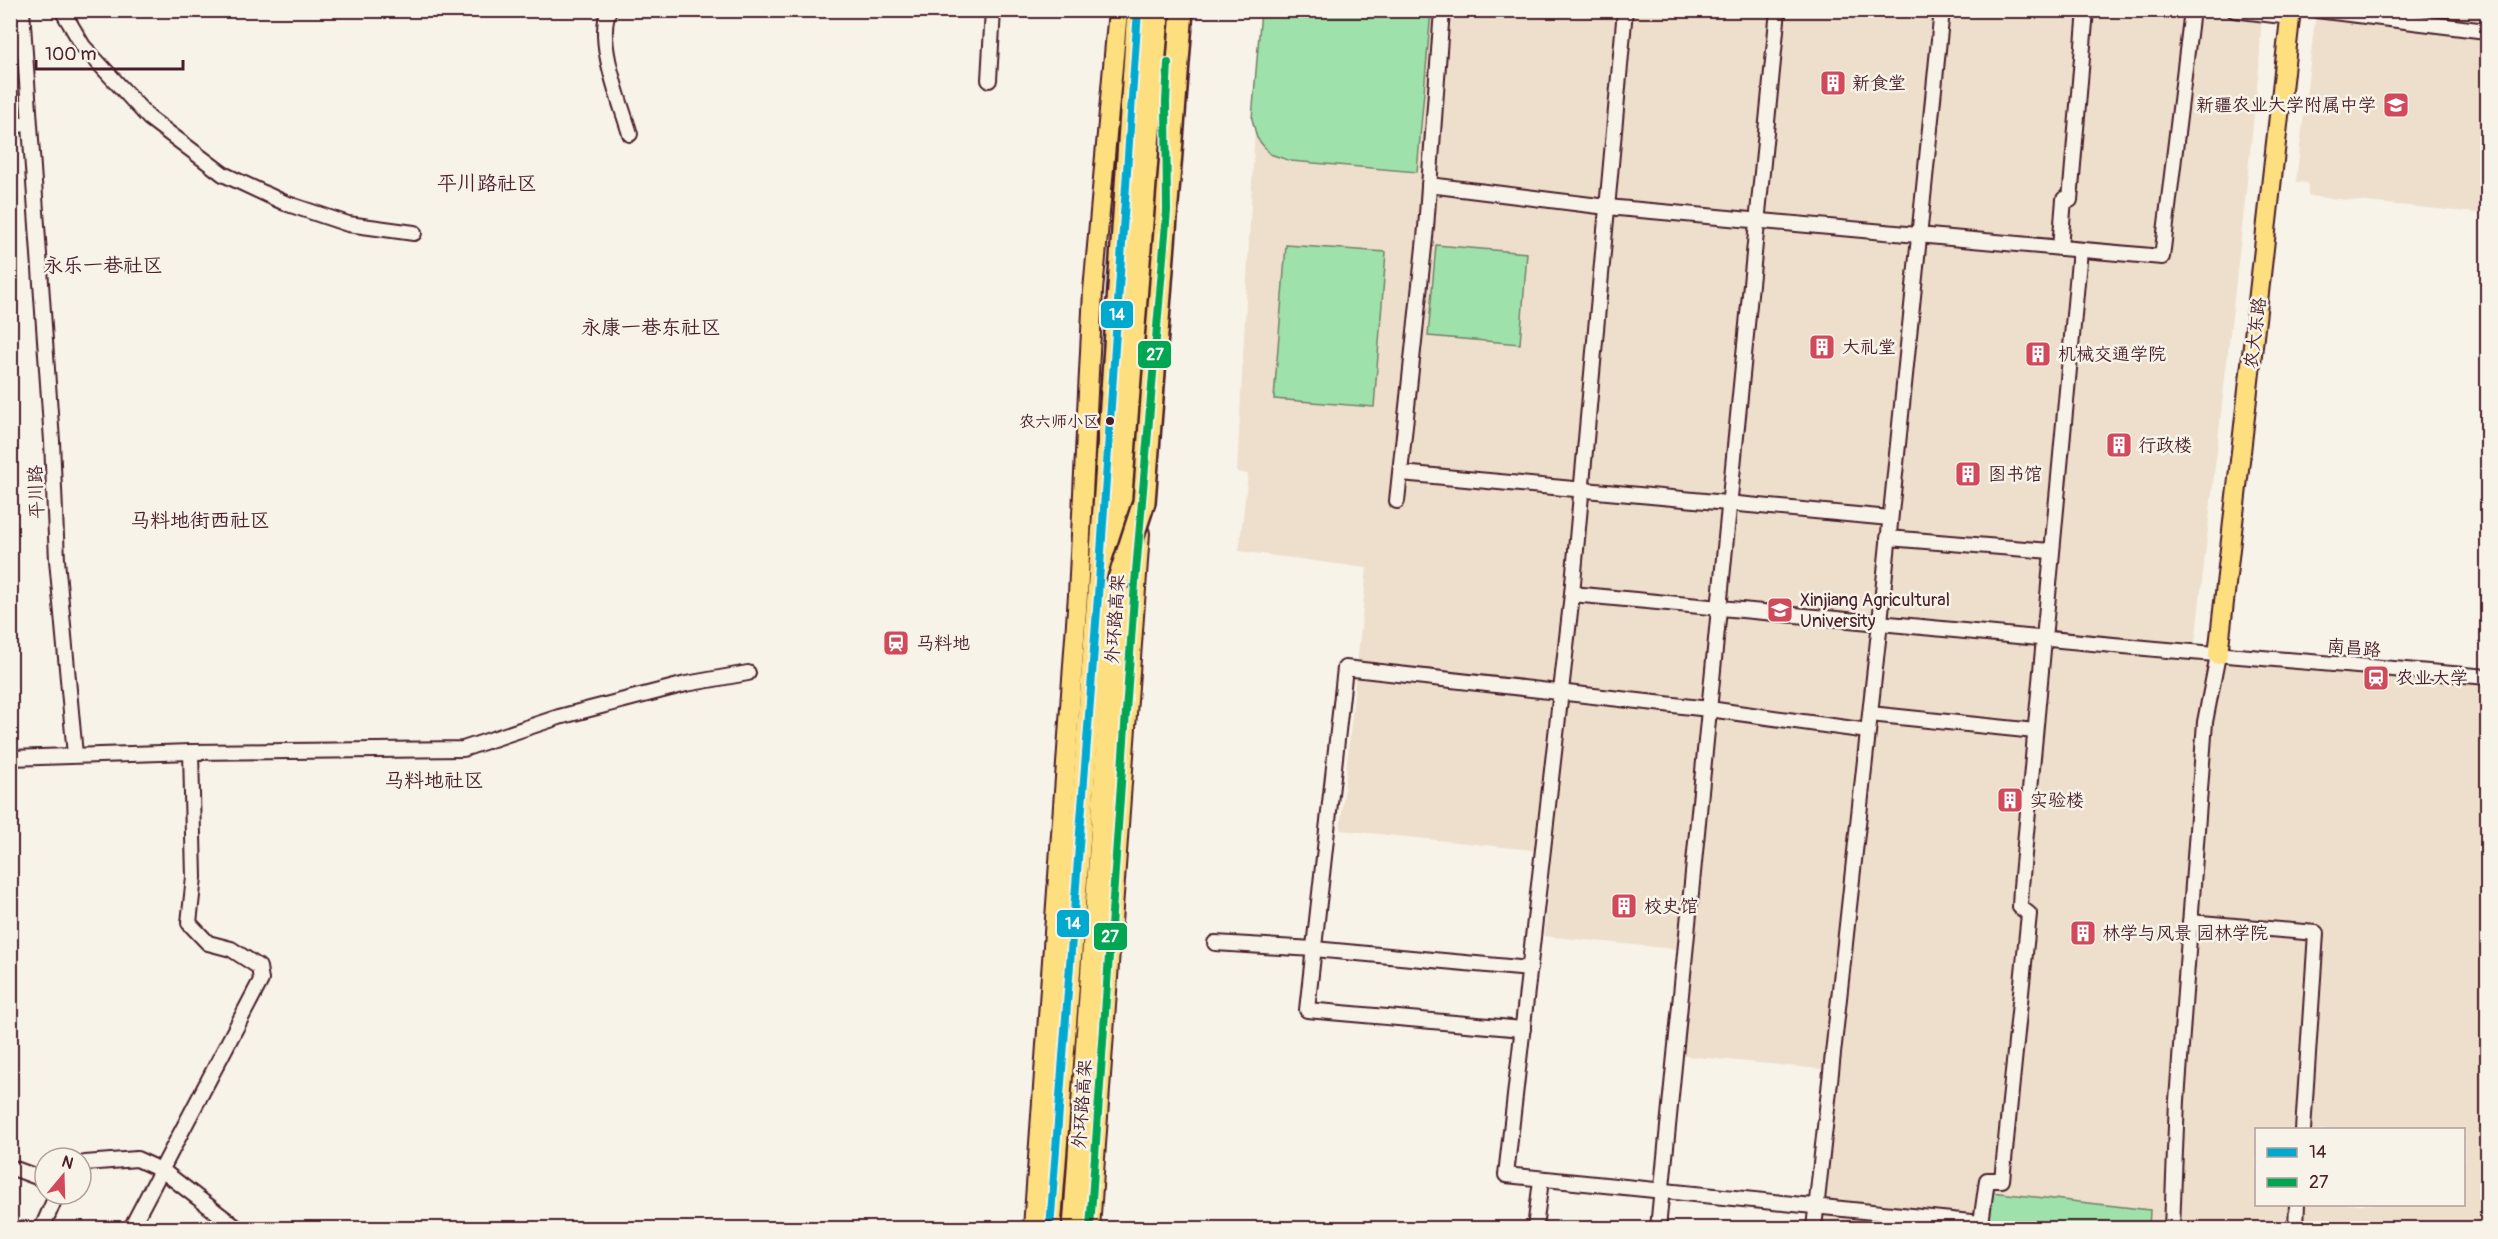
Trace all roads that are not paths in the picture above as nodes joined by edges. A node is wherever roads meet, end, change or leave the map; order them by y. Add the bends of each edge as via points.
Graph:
1 (22, 10) edge
2 (62, 10) edge
3 (609, 10) edge
4 (993, 10) edge
5 (1118, 10) edge
6 (1138, 10) edge
7 (1158, 10) edge
8 (1171, 10) edge
9 (1182, 10) edge
10 (1442, 10) edge
11 (1624, 10) edge
12 (1778, 10) edge
13 (1942, 10) edge
14 (2086, 10) edge
15 (2192, 10) edge
16 (2234, 10) edge
17 (2317, 10) edge
18 (2290, 14) edge
19 (2486, 31) dead end
20 (989, 80) dead end
21 (29, 123) junction
22 (10, 127) edge
23 (630, 134) dead end
24 (1429, 185) junction
25 (1607, 207) junction
26 (1757, 220) junction
27 (414, 233) dead end
28 (1919, 236) junction
29 (2060, 248) junction
30 (2080, 250) junction
31 (1401, 473) junction
32 (1583, 489) junction
33 (1397, 501) dead end
34 (1730, 503) junction
35 (1890, 518) junction
36 (1888, 538) junction
37 (2051, 551) junction
38 (1117, 585) junction
39 (1572, 594) junction
40 (1719, 607) junction
41 (1880, 622) junction
42 (2043, 638) junction
43 (2218, 655) junction
44 (748, 673) dead end
45 (2487, 677) edge
46 (1560, 692) junction
47 (1708, 709) junction
48 (1870, 714) junction
49 (1868, 731) junction
50 (2035, 731) junction
51 (191, 752) junction
52 (75, 755) junction
53 (10, 758) edge
54 (2190, 922) junction
55 (1215, 943) dead end
56 (1314, 949) junction
57 (1530, 969) junction
58 (1523, 1029) junction
59 (2303, 1128) edge
60 (93, 1162) edge
61 (10, 1167) edge
62 (163, 1171) junction
63 (33, 1176) edge
64 (1541, 1180) junction
65 (1662, 1191) junction
66 (52, 1206) edge
67 (2298, 1206) edge
68 (1817, 1208) junction
69 (42, 1228) edge
70 (131, 1228) edge
71 (237, 1228) edge
72 (1033, 1228) edge
73 (1050, 1228) edge
74 (1074, 1228) edge
75 (1090, 1228) edge
76 (1535, 1228) edge
77 (1658, 1228) edge
78 (1814, 1228) edge
79 (2172, 1228) edge
80 (2296, 1228) edge

1 - 21 street, 平川路
2 - 27 street via 83,46 149,118 223,174 285,203 348,225
3 - 23 street via 605,46
4 - 20 street
5 - 72 main road via 1093,291 1078,595
6 - 73 highway, 外环路高架
7 - 38 highway, 外环路高架, bridge
8 - 75 main road via 1166,102 1167,211 1135,583
9 - 38 highway, bridge via 1144,502
10 - 24 street
11 - 25 street
12 - 26 street
13 - 28 street
14 - 29 street via 2070,200 2064,199
15 - 30 street via 2162,258
16 - 18 street
17 - 19 street
18 - 43 main road, 农大东路
21 - 22 street
21 - 52 street, 平川路 via 57,560
24 - 25 street
24 - 31 street
25 - 26 street
25 - 32 street
26 - 28 street
26 - 34 street
28 - 29 street
28 - 35 street
29 - 30 street
30 - 37 street
31 - 32 street
31 - 33 street
32 - 34 street
32 - 39 street
34 - 35 street
34 - 40 street
35 - 36 street
36 - 37 street
36 - 41 street
37 - 42 street
38 - 74 highway, 外环路高架
39 - 40 street, 南昌路
39 - 46 street
40 - 41 street, 南昌路
40 - 47 street
41 - 42 street, 南昌路
41 - 48 street
42 - 43 street, 南昌路
42 - 50 street
43 - 45 street, 南昌路
43 - 54 street via 2205,722
44 - 51 street via 559,717 464,748
46 - 47 street
46 - 56 street via 1346,668
46 - 57 street
47 - 49 street
47 - 65 street
48 - 49 street
48 - 50 street
49 - 68 street
50 - 68 street via 2020,907 2029,914 2002,1180 1987,1180 1981,1223
51 - 52 street
51 - 62 street via 194,876 189,923 208,943 231,949 259,967 261,980
52 - 53 street
54 - 59 street via 2316,933
54 - 79 street
55 - 56 street
56 - 57 street
56 - 58 street via 1307,1010
57 - 58 street
58 - 64 street via 1506,1175
60 - 62 street via 137,1159
61 - 63 street
62 - 70 street
62 - 71 street
64 - 65 street
64 - 76 street
65 - 68 street
65 - 77 street
66 - 69 street
67 - 80 street
68 - 78 street

